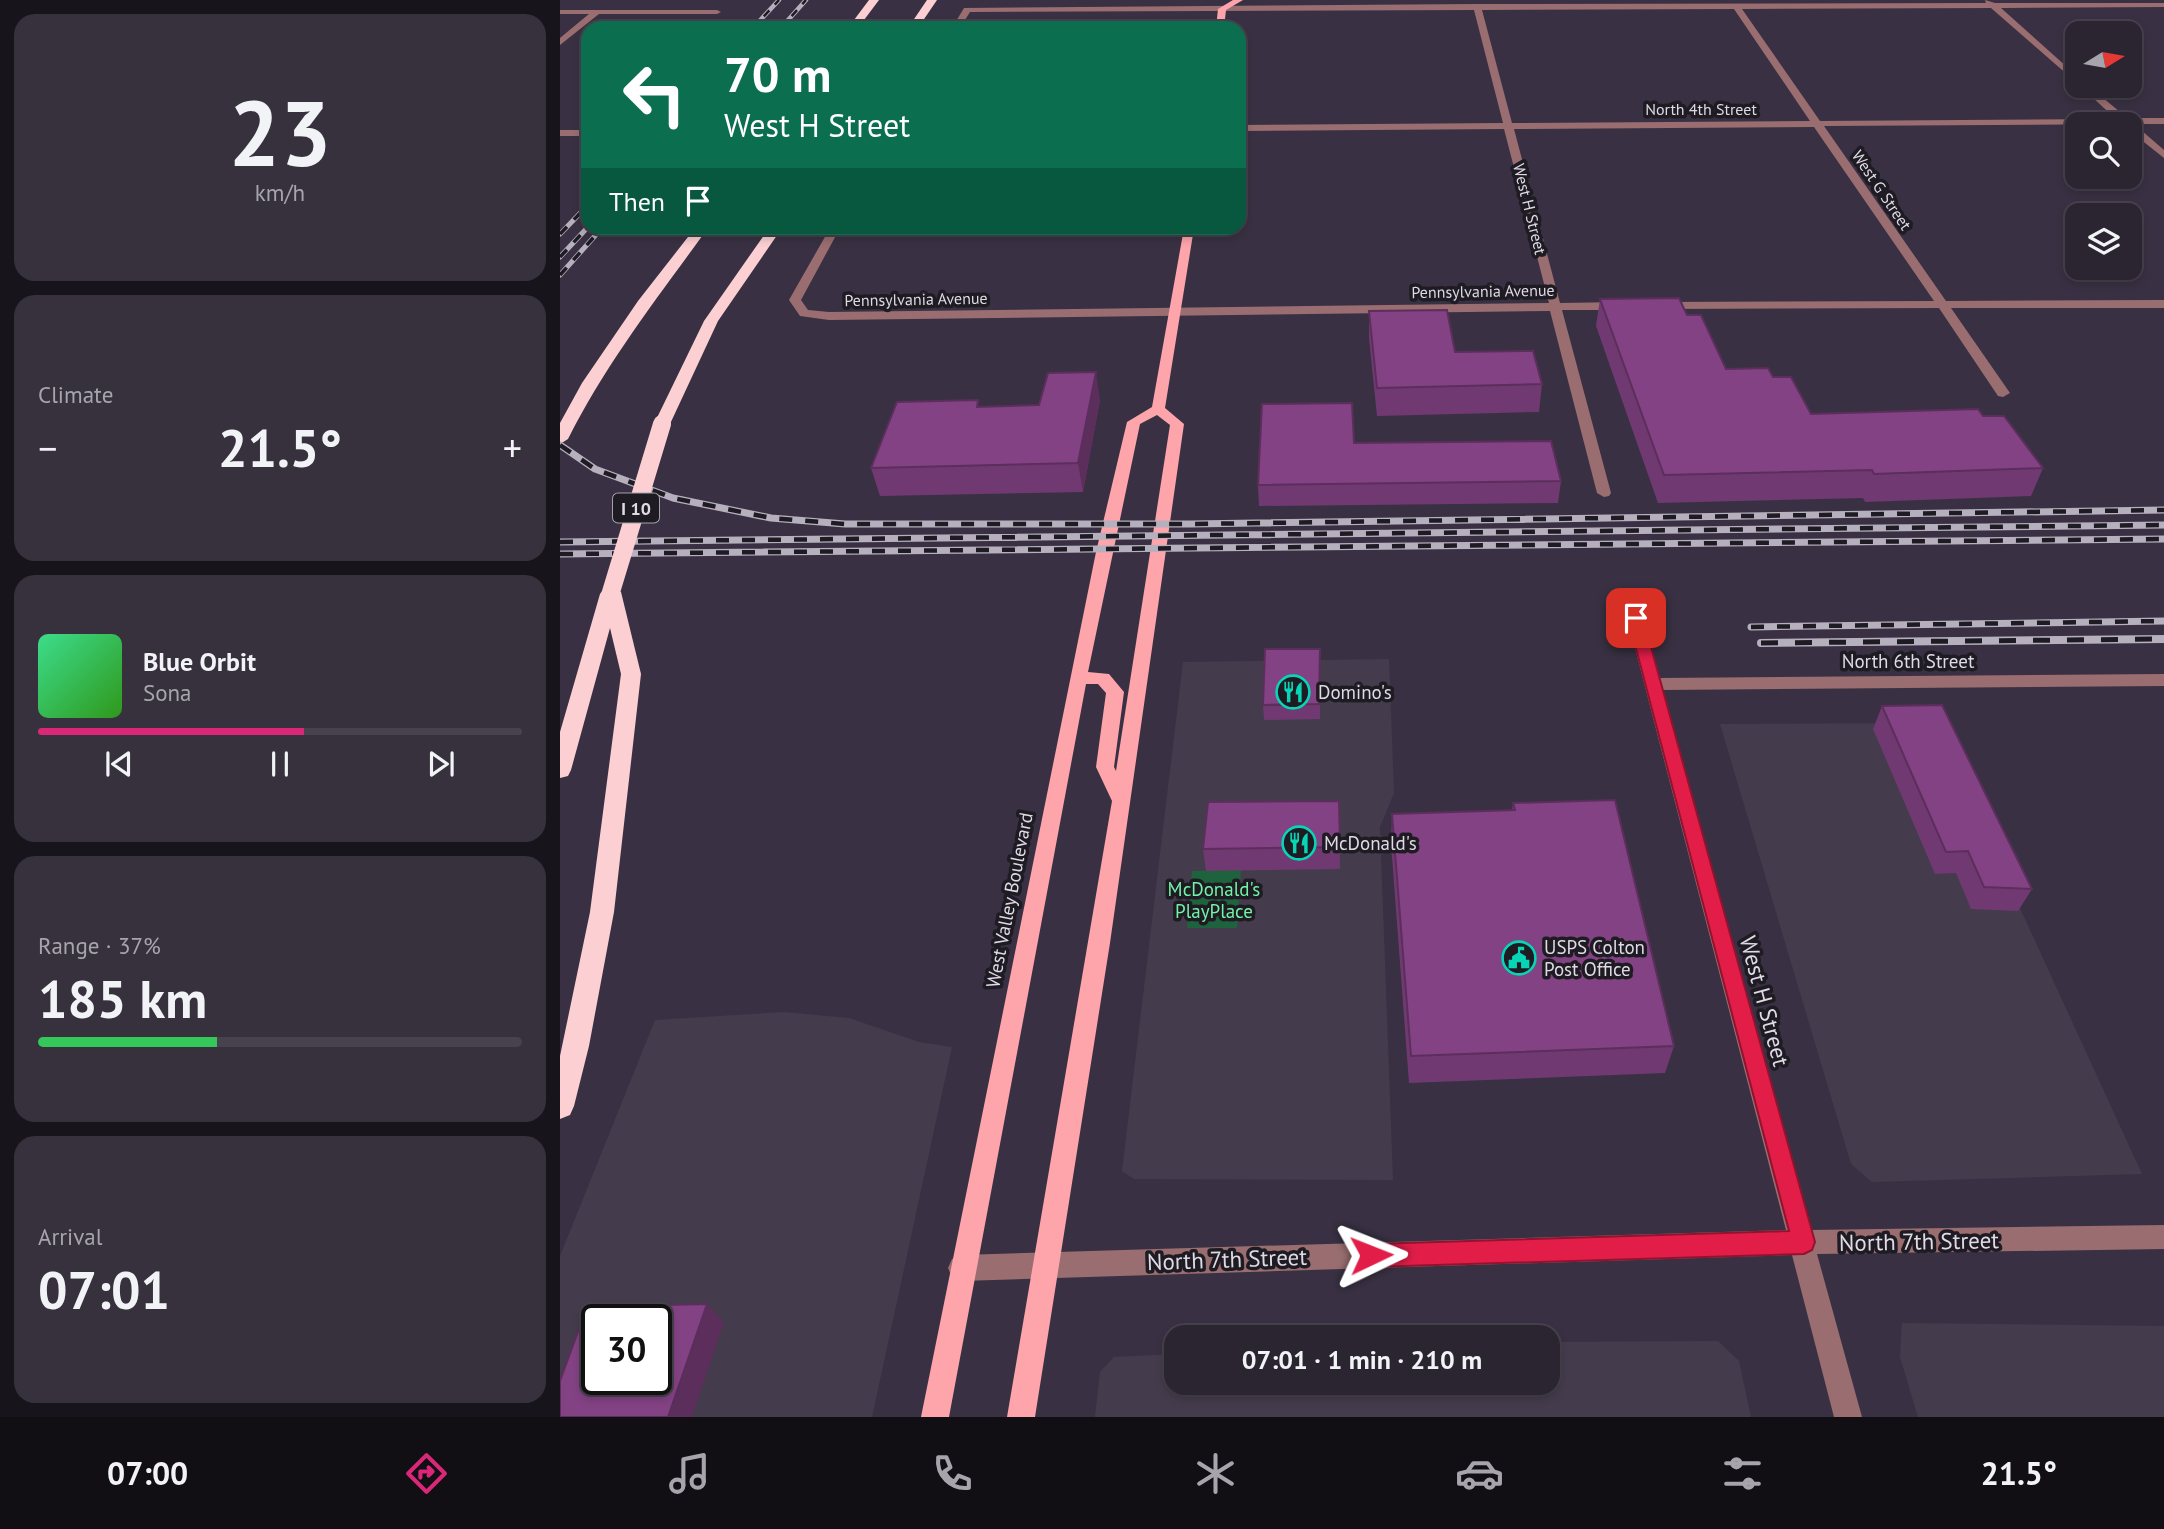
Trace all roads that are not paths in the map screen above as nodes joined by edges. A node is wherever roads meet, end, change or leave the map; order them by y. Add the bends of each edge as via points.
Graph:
1 (611, 0) edge
2 (874, 0) edge
3 (932, 0) edge
4 (1215, 0) edge
5 (1239, 0) edge
6 (1988, 2) edge
7 (1735, 5) junction
8 (2164, 5) edge
9 (1477, 6) junction
10 (1222, 9) junction
11 (560, 12) edge
12 (597, 12) junction
13 (717, 12) dead end
14 (586, 21) edge
15 (858, 21) edge
16 (918, 21) edge
17 (960, 21) edge
18 (1221, 21) edge
19 (581, 25) edge
20 (560, 42) edge
21 (2065, 69) edge
22 (2098, 98) edge
23 (2114, 112) edge
24 (2164, 121) edge
25 (2142, 123) edge
26 (1817, 124) junction
27 (2065, 124) edge
28 (1508, 126) junction
29 (1246, 128) edge
30 (560, 133) edge
31 (581, 133) edge
32 (2142, 136) edge
33 (2164, 155) edge
34 (696, 235) edge
35 (770, 235) edge
36 (831, 235) edge
37 (1188, 235) edge
38 (2164, 304) edge
39 (1555, 306) junction
40 (1636, 306) edge
41 (1650, 306) edge
42 (1941, 306) junction
43 (1175, 311) junction
44 (2003, 393) dead end
45 (1158, 409) junction
46 (560, 439) edge
47 (1604, 493) dead end
48 (611, 592) junction
49 (1630, 598) dead end
50 (1079, 678) junction
51 (2164, 680) edge
52 (1653, 684) junction
53 (560, 770) edge
54 (1121, 801) junction
55 (560, 1106) edge
56 (2164, 1237) edge
57 (1804, 1242) junction
58 (1046, 1264) junction
59 (961, 1268) junction
60 (935, 1417) edge
61 (1021, 1417) edge
62 (1848, 1417) edge

1 - 12 street
2 - 15 highway
3 - 16 highway
4 - 10 main road
5 - 10 main road
6 - 7 street
6 - 8 street
6 - 21 street
7 - 9 street
7 - 26 street, West G Street
9 - 10 street
9 - 28 street, West H Street
10 - 17 street via 967,10
10 - 18 main road
11 - 12 street
12 - 13 street
12 - 14 street
19 - 20 street
22 - 23 street
24 - 25 street, North 4th Street
26 - 27 street, North 4th Street
26 - 28 street, North 4th Street
26 - 42 street, West G Street
28 - 29 street, North 4th Street
28 - 39 street, West H Street
30 - 31 street
32 - 33 street
34 - 46 highway via 630,319
35 - 48 highway, I 10, bridge via 711,321 662,424
36 - 43 street, Pennsylvania Avenue via 794,300 804,313
37 - 43 main road
38 - 42 street
39 - 40 street, Pennsylvania Avenue
39 - 43 street, Pennsylvania Avenue
39 - 47 street, West H Street
41 - 42 street
42 - 44 street, West G Street
43 - 45 main road
45 - 50 main road, West Valley Boulevard via 1134,422 1108,525
45 - 54 main road via 1177,424
48 - 53 highway, I 10
48 - 55 highway via 631,674 602,912
49 - 52 street, West H Street
50 - 54 main road via 1102,678 1115,692 1105,767
50 - 59 main road, West Valley Boulevard
51 - 52 street, North 6th Street
52 - 57 street, West H Street
54 - 58 main road
56 - 57 street, North 7th Street
57 - 58 street, North 7th Street
57 - 62 street, West H Street
58 - 59 street, North 7th Street
58 - 61 main road
59 - 60 main road, West Valley Boulevard

